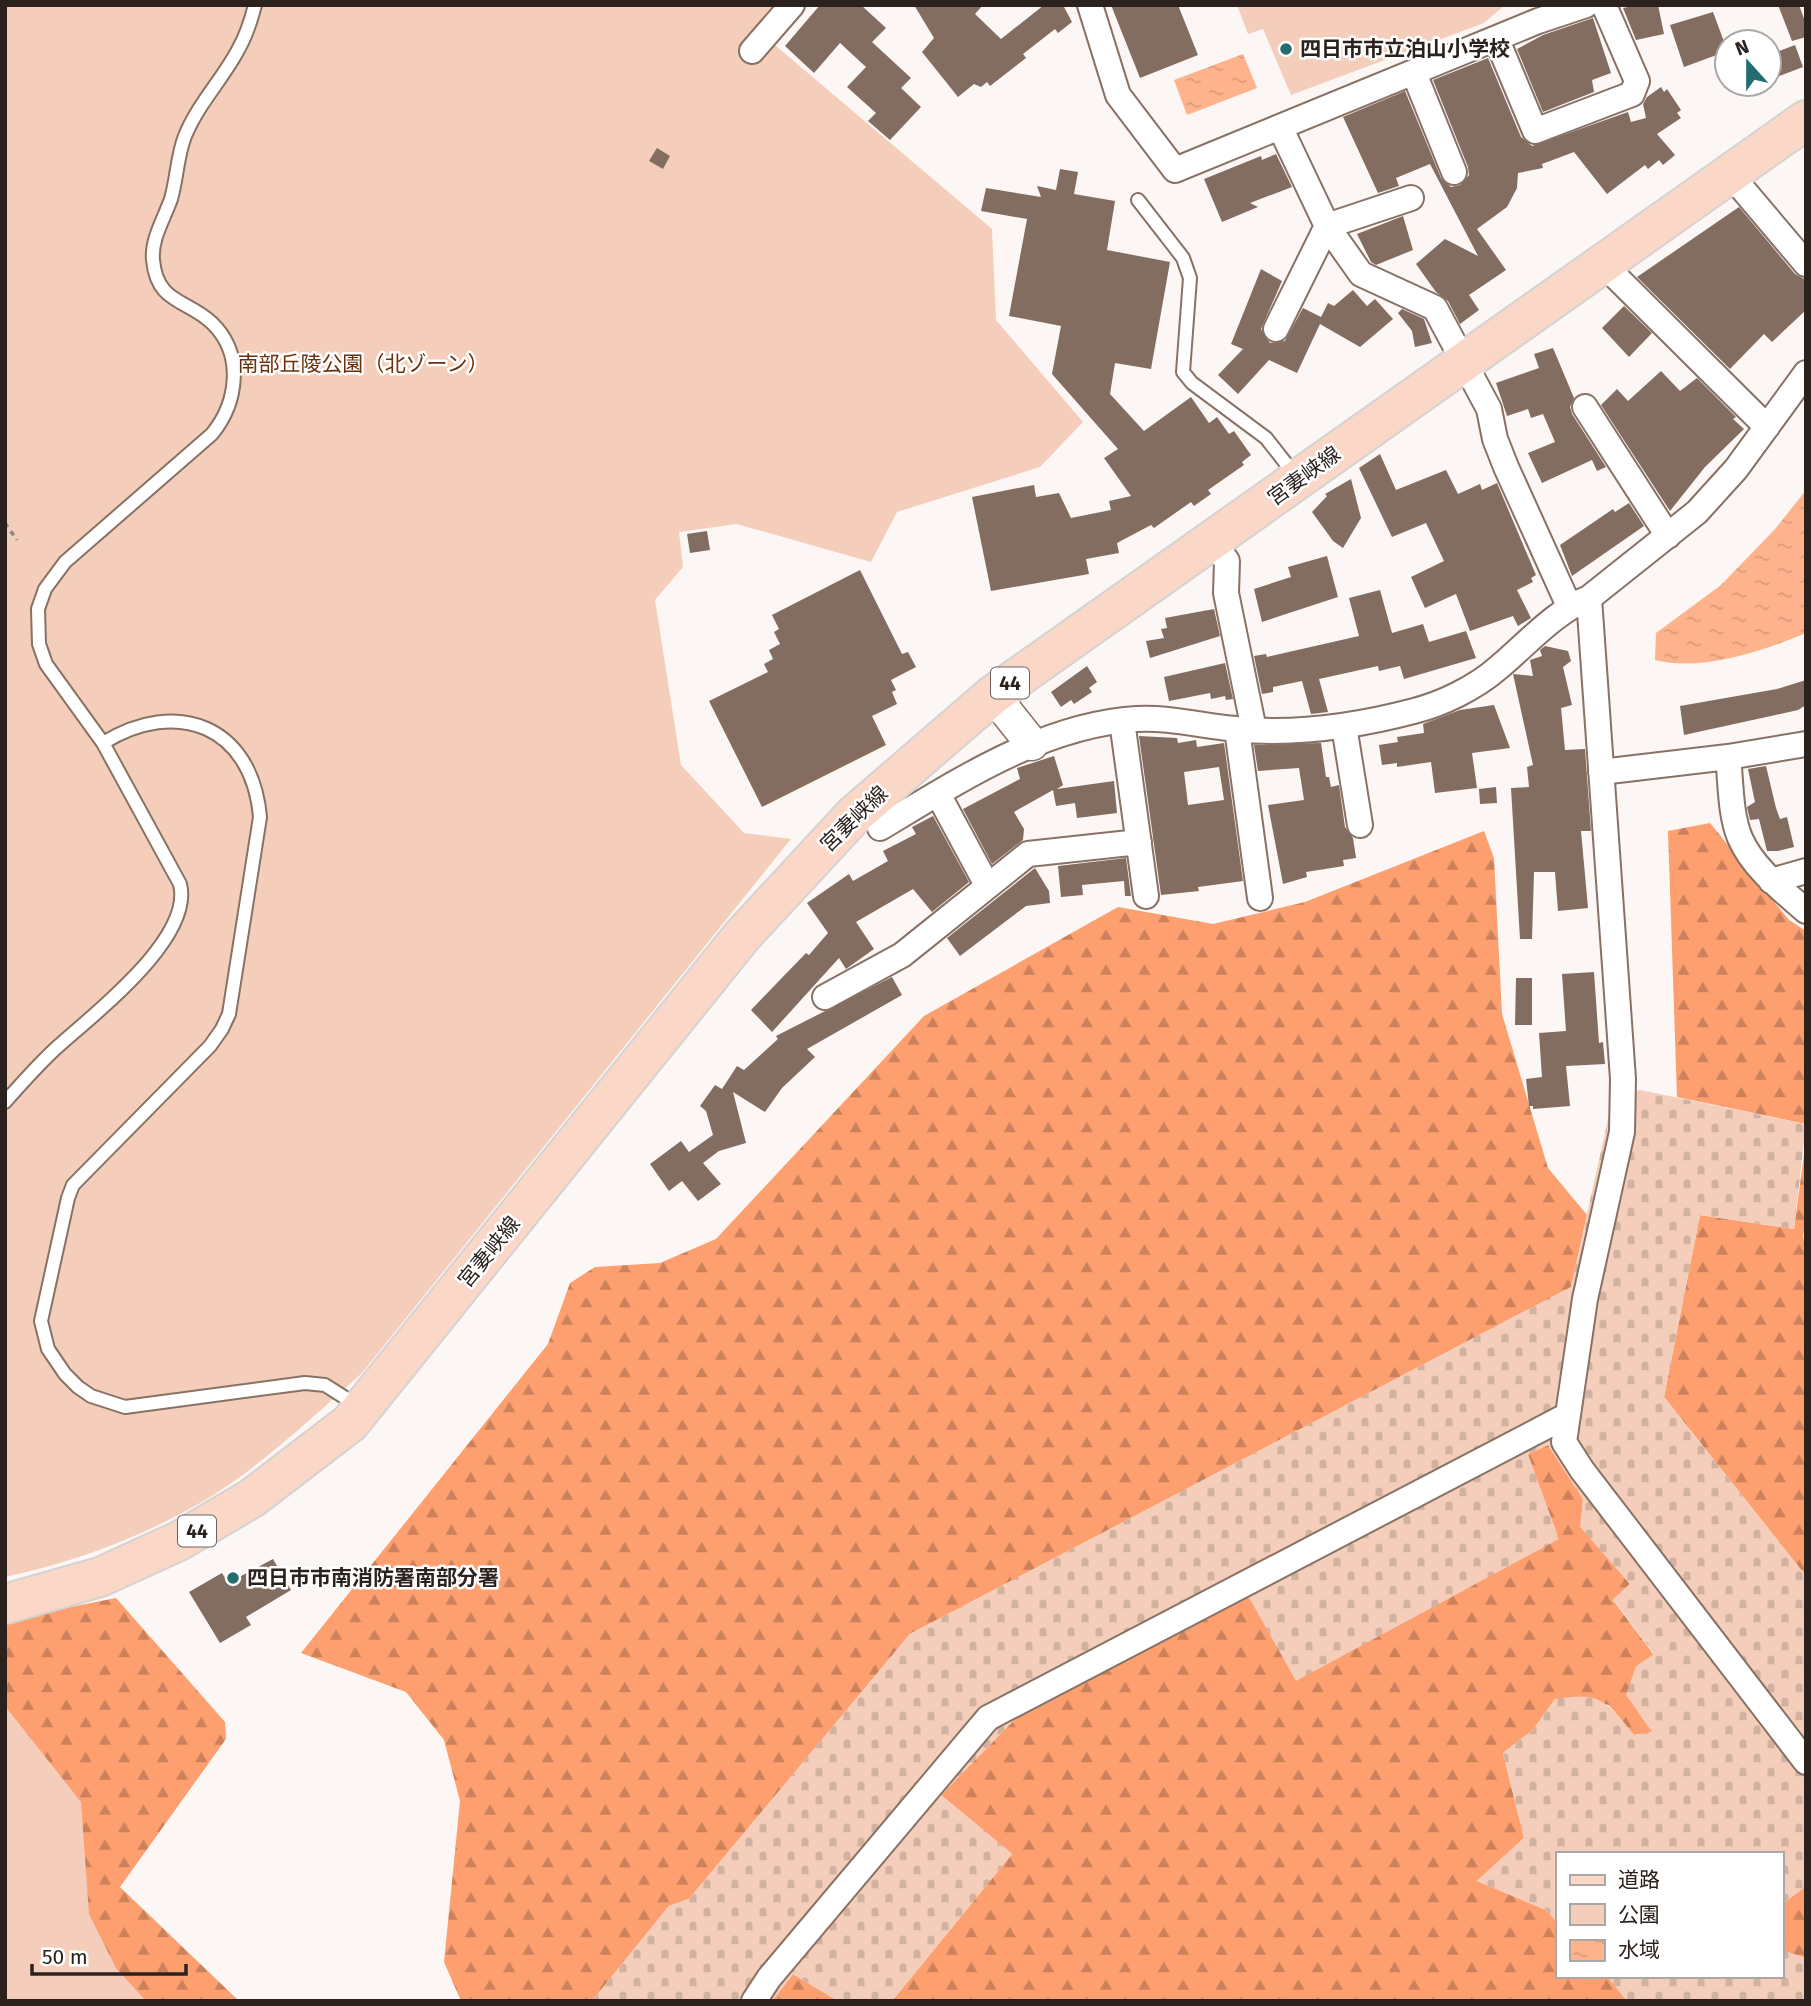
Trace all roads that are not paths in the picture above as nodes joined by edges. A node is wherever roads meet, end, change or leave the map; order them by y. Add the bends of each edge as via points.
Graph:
1 (255, 5) edge
2 (792, 5) edge
3 (1090, 5) edge
4 (1586, 5) edge
5 (1604, 5) edge
6 (1497, 40) junction
7 (752, 51) dead end
8 (1414, 74) junction
9 (1806, 120) edge
10 (1280, 127) junction
11 (1454, 172) dead end
12 (1730, 174) junction
13 (1411, 198) dead end
14 (1138, 200) dead end
15 (1327, 226) junction
16 (1806, 264) edge
17 (1604, 265) junction
18 (1276, 329) dead end
19 (1465, 360) junction
20 (1806, 373) edge
21 (1585, 407) dead end
22 (1767, 427) junction
23 (1298, 480) junction
24 (1668, 536) junction
25 (1212, 541) junction
26 (1579, 602) junction
27 (993, 695) junction
28 (1122, 721) junction
29 (1344, 726) junction
30 (1246, 729) junction
31 (103, 743) junction
32 (1032, 744) junction
33 (1806, 744) edge
34 (1728, 757) junction
35 (1601, 772) junction
36 (938, 794) junction
37 (1360, 825) dead end
38 (880, 828) dead end
39 (1139, 842) junction
40 (1806, 871) edge
41 (1771, 880) junction
42 (987, 885) junction
43 (1146, 896) dead end
44 (1260, 898) dead end
45 (1806, 911) edge
46 (825, 997) dead end
47 (5, 1101) edge
48 (364, 1409) junction
49 (1568, 1415) junction
50 (5, 1604) edge
51 (1806, 1762) edge
52 (754, 2001) edge

1 - 31 lane via 238,51 184,138 172,196 153,245 154,268 168,297 212,323 225,342 233,367 232,398 212,434 65,562 45,589 38,609 39,644 46,664
2 - 7 street
3 - 10 street via 1118,95 1175,170
4 - 6 street
5 - 6 street via 1637,81 1632,94 1535,131
6 - 8 street
8 - 10 street
8 - 11 street
9 - 12 main road, 宮妻峡線 / 44
10 - 15 street
12 - 16 street
12 - 17 main road, 宮妻峡線 / 44
13 - 15 street
14 - 23 lane via 1183,258 1190,278 1183,372 1266,438
15 - 18 street
15 - 19 street via 1361,274 1435,308
17 - 19 main road, 宮妻峡線 / 44
17 - 22 street
19 - 23 main road, 宮妻峡線 / 44
19 - 26 street via 1489,409 1506,467
20 - 22 street
21 - 24 street
22 - 24 street via 1713,495
23 - 25 main road, 宮妻峡線 / 44
24 - 26 street
25 - 27 main road, 宮妻峡線 / 44
25 - 30 street via 1227,561 1226,593
26 - 29 street via 1473,685 1416,711
26 - 35 street
27 - 32 street
27 - 48 main road, 宮妻峡線 / 44 via 853,815 742,936
28 - 30 street via 1174,720
28 - 32 street via 1084,727
28 - 39 street
29 - 30 street
29 - 37 street
30 - 44 street
31 - 47 lane via 180,884 183,902 177,922 135,975
31 - 48 lane via 125,729 155,720 202,727 240,756 257,789 260,817 229,1014 211,1046 73,1185 42,1307 48,1349 78,1387 125,1407 305,1382 325,1385
32 - 36 street
33 - 34 street
34 - 35 street
34 - 41 street via 1741,840
35 - 49 street via 1623,1079 1622,1132 1585,1299
36 - 38 street
36 - 42 street
39 - 42 street via 1028,854
39 - 43 street
40 - 41 street
41 - 45 street
42 - 46 street via 902,955
48 - 50 main road, 宮妻峡線 / 44 via 252,1498 179,1541 100,1577
49 - 51 street via 1564,1442 1572,1456
49 - 52 street via 988,1718

